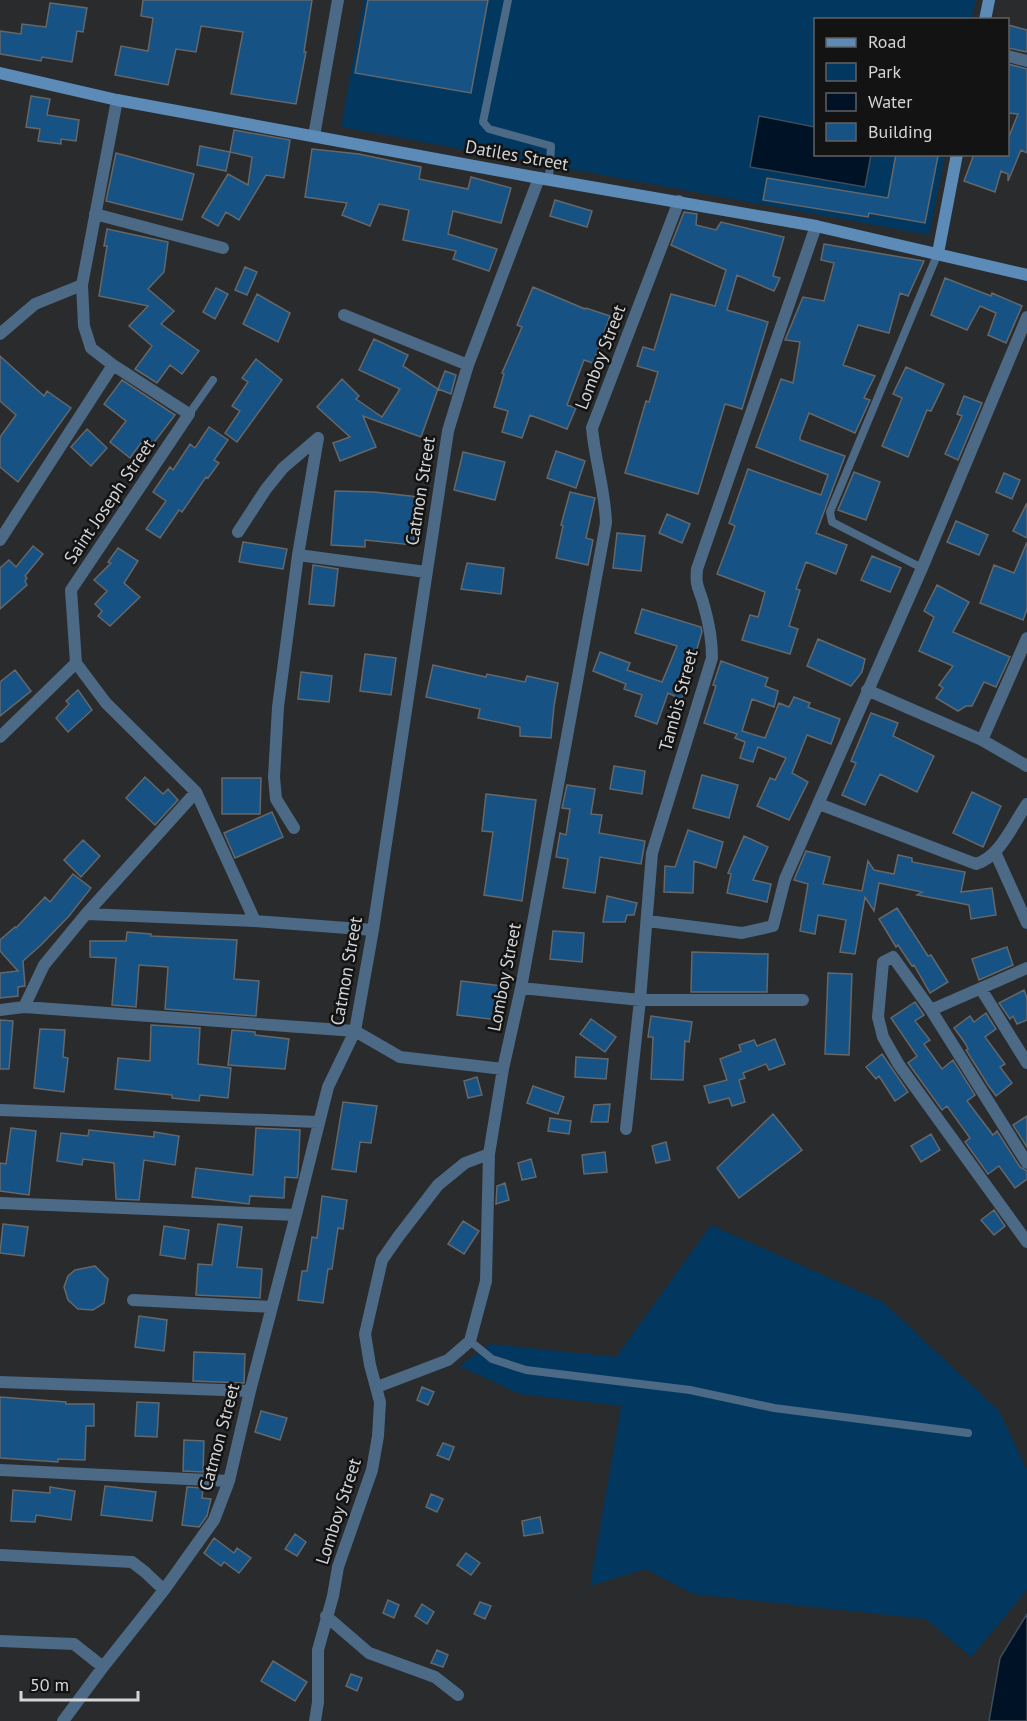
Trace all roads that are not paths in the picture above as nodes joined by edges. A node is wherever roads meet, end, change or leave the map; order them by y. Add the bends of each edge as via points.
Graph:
1 (338, 0) edge
2 (508, 0) edge
3 (989, 0) edge
4 (985, 18) edge
5 (1009, 56) edge
6 (1027, 61) edge
7 (0, 73) edge
8 (117, 100) junction
9 (314, 136) junction
10 (957, 156) edge
11 (544, 178) junction
12 (679, 201) junction
13 (95, 214) junction
14 (816, 226) junction
15 (223, 248) dead end
16 (938, 254) junction
17 (1027, 275) edge
18 (82, 285) junction
19 (344, 315) dead end
20 (1027, 317) edge
21 (0, 334) edge
22 (113, 365) junction
23 (468, 365) junction
24 (213, 380) dead end
25 (189, 414) junction
26 (238, 532) dead end
27 (0, 540) edge
28 (297, 555) junction
29 (922, 568) junction
30 (426, 572) junction
31 (1027, 638) edge
32 (76, 663) junction
33 (867, 690) junction
34 (0, 737) edge
35 (982, 740) junction
36 (1027, 766) edge
37 (196, 792) junction
38 (819, 804) junction
39 (1027, 804) edge
40 (294, 828) dead end
41 (995, 852) junction
42 (86, 914) junction
43 (255, 921) junction
44 (648, 921) junction
45 (1027, 923) edge
46 (373, 930) junction
47 (1027, 968) edge
48 (521, 988) junction
49 (981, 988) junction
50 (640, 1000) junction
51 (803, 1000) dead end
52 (24, 1007) junction
53 (0, 1010) edge
54 (931, 1010) junction
55 (355, 1031) junction
56 (1027, 1063) edge
57 (503, 1069) junction
58 (0, 1110) edge
59 (318, 1122) junction
60 (626, 1129) dead end
61 (489, 1154) junction
62 (1027, 1163) edge
63 (0, 1203) edge
64 (296, 1215) junction
65 (1027, 1242) edge
66 (133, 1300) dead end
67 (272, 1307) junction
68 (470, 1341) junction
69 (0, 1382) edge
70 (377, 1387) junction
71 (250, 1391) junction
72 (968, 1433) dead end
73 (0, 1470) edge
74 (229, 1482) junction
75 (0, 1555) edge
76 (164, 1590) junction
77 (326, 1616) junction
78 (0, 1641) edge
79 (103, 1667) junction
80 (458, 1695) dead end
81 (63, 1721) edge
82 (315, 1721) edge

1 - 9 street
2 - 11 lane via 483,122 489,129 551,146
3 - 4 main road
5 - 6 street
7 - 8 main road, Datiles Street
8 - 9 main road, Datiles Street
8 - 13 street
9 - 11 main road, Datiles Street
10 - 16 main road
11 - 12 main road, Datiles Street
11 - 23 street, Catmon Street
12 - 14 main road, Datiles Street
12 - 48 street, Lomboy Street via 592,429 606,523
13 - 15 street
13 - 18 street
14 - 16 main road, Datiles Street
14 - 44 street, Tambis Street via 697,569 696,584 704,605 712,658 652,853
16 - 17 main road, Datiles Street
16 - 29 lane via 830,512 832,522
18 - 21 street via 35,304
18 - 22 street via 84,326 91,348
19 - 23 street
20 - 29 street
22 - 25 street
22 - 27 street
23 - 30 street, Catmon Street via 448,431
24 - 25 lane
25 - 32 street, Saint Joseph Street via 71,590
26 - 28 street via 283,468 318,438
28 - 30 street
28 - 40 street via 278,707 274,777 276,799
29 - 33 street
30 - 46 street, Catmon Street
31 - 35 street
32 - 34 street
32 - 37 street via 106,703
33 - 35 street
33 - 38 street
35 - 36 street
37 - 42 street
37 - 43 street
38 - 41 street via 976,864
38 - 44 street via 785,879 773,926 742,933
39 - 41 street
41 - 45 street
42 - 43 street
42 - 52 street via 44,965
43 - 46 street
44 - 50 street, Tambis Street
46 - 55 street, Catmon Street
47 - 49 street
48 - 50 street
48 - 57 street, Lomboy Street
49 - 54 street
49 - 56 street
50 - 51 street
50 - 60 street, Tambis Street
52 - 53 street
52 - 55 street
54 - 62 street
54 - 65 street via 893,957 883,962 878,1017 883,1037 899,1065
55 - 57 street via 400,1057
55 - 59 street, Catmon Street via 328,1087
57 - 61 street, Lomboy Street
58 - 59 street
59 - 64 street, Catmon Street
61 - 68 street via 486,1281
61 - 70 street, Lomboy Street via 465,1163 438,1185 382,1260 365,1334
63 - 64 street
64 - 67 street, Catmon Street
66 - 67 street
67 - 71 street, Catmon Street
68 - 70 street via 448,1360
68 - 72 lane via 492,1359 526,1370 690,1390 774,1408
69 - 71 street
70 - 77 street, Lomboy Street via 378,1436 372,1470 338,1567
71 - 74 street, Catmon Street
73 - 74 street
74 - 76 street, Catmon Street via 214,1520
75 - 76 street via 132,1562
76 - 79 street, Catmon Street
77 - 80 street via 369,1653 435,1677
77 - 82 street, Lomboy Street via 318,1650
78 - 79 street via 74,1644
79 - 81 street, Catmon Street

